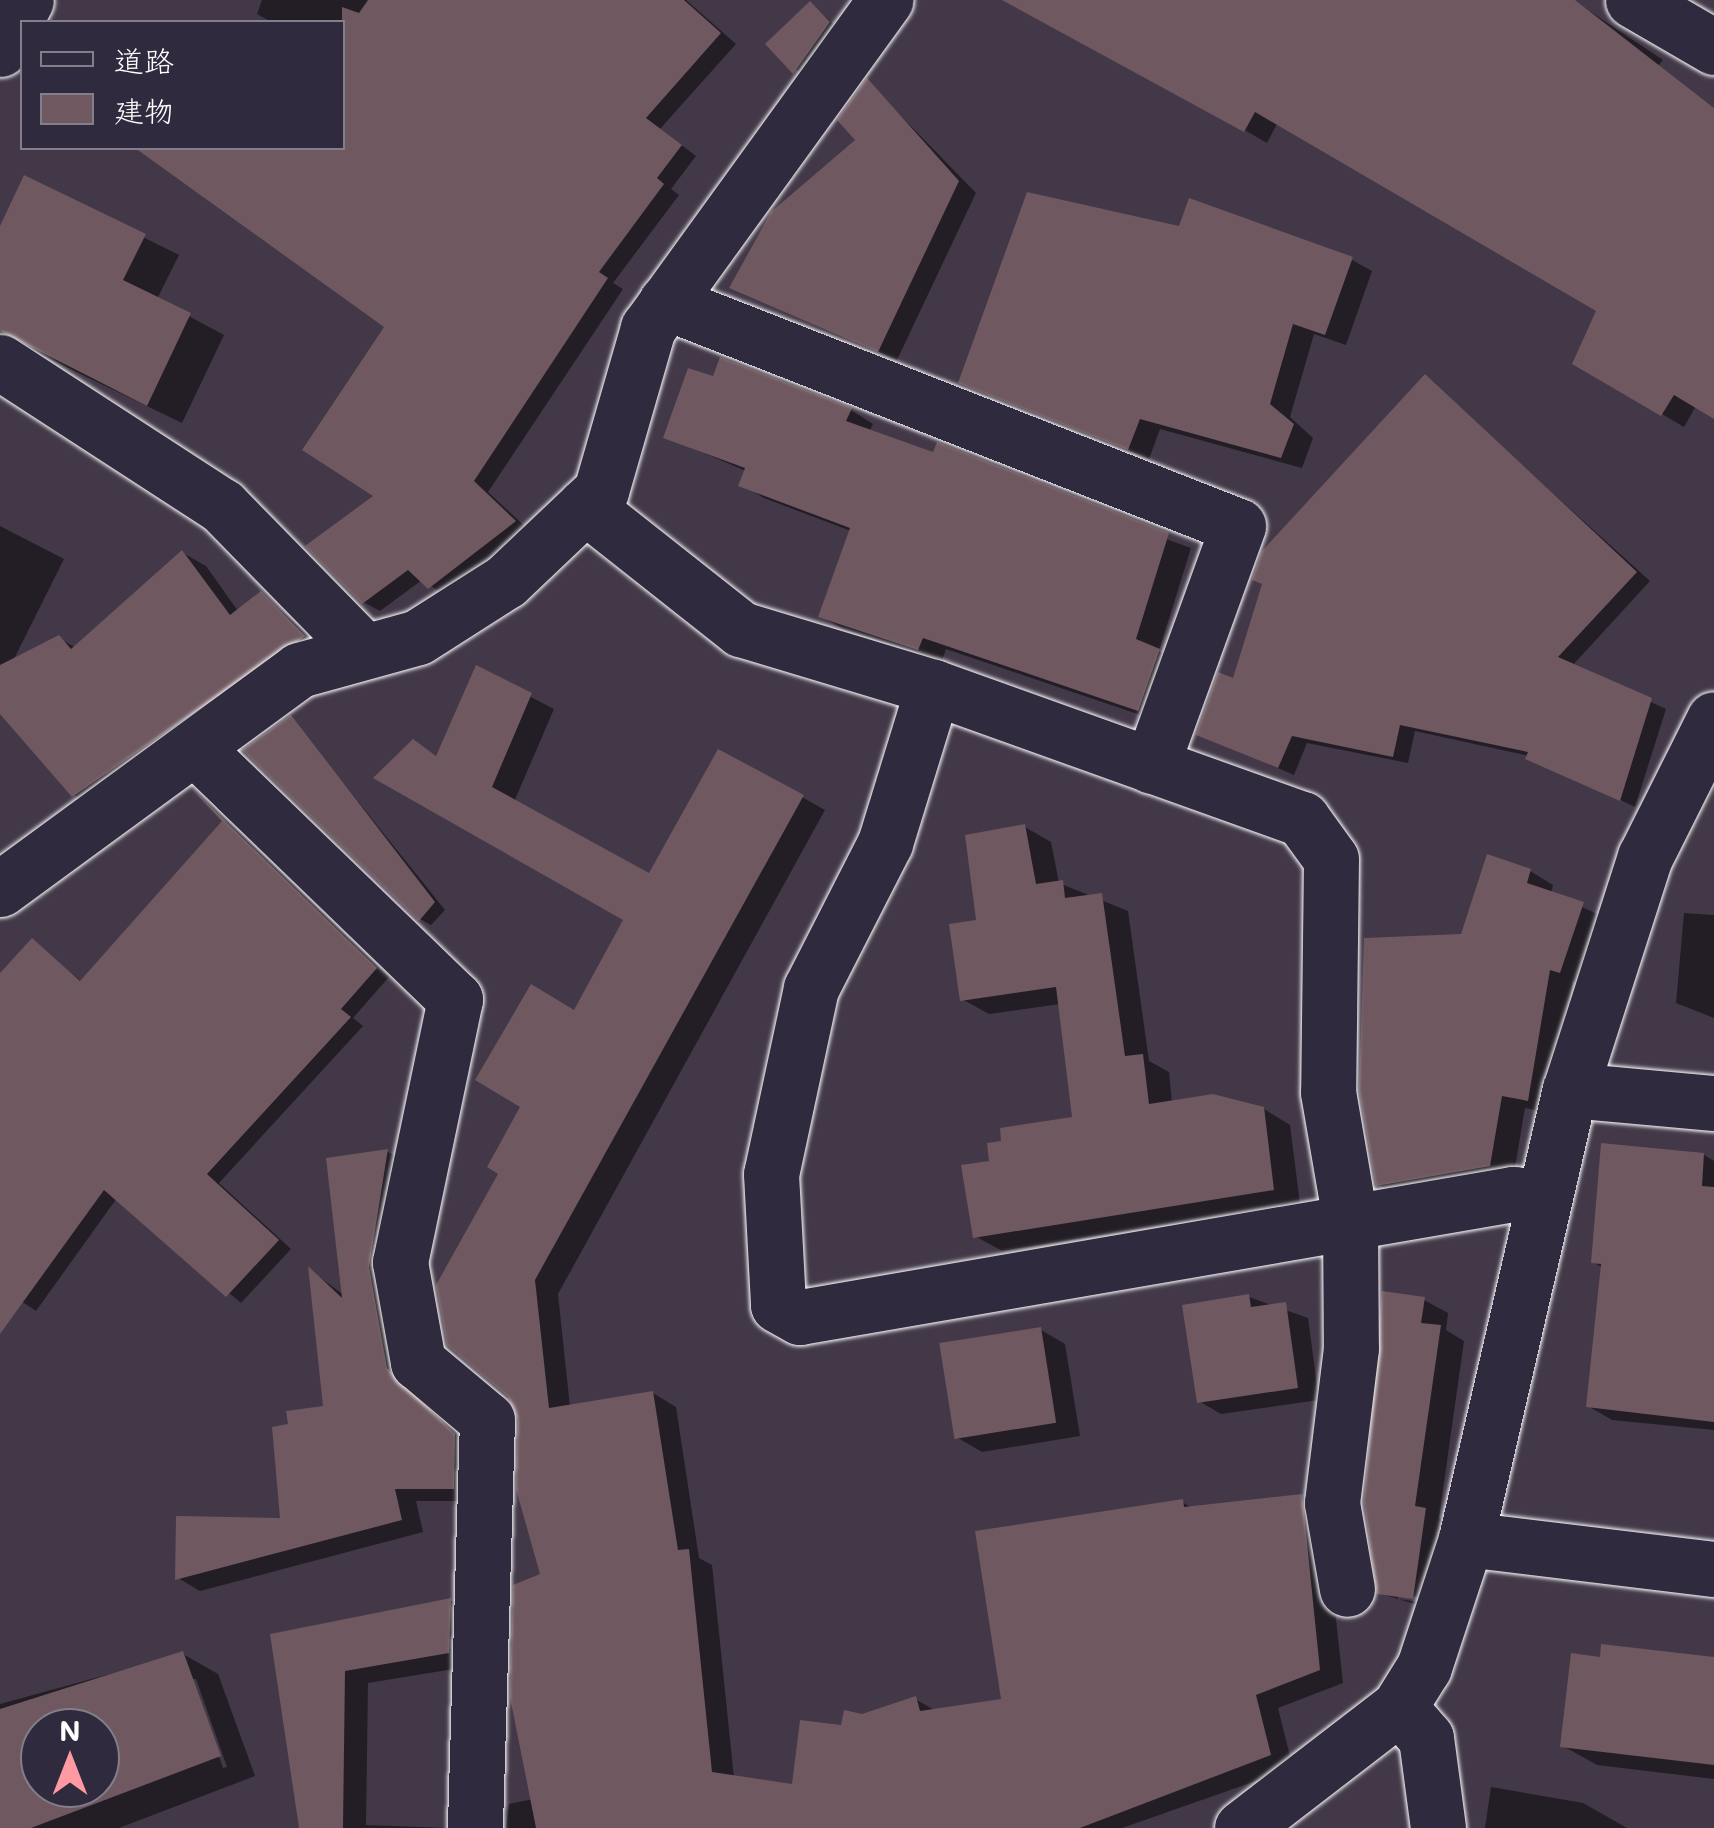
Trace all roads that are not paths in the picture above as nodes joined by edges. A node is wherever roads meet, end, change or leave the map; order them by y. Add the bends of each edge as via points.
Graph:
1 (26, 0) edge
2 (885, 0) edge
3 (1632, 0) edge
4 (1714, 47) edge
5 (0, 49) edge
6 (666, 302) junction
7 (0, 362) edge
8 (584, 506) junction
9 (364, 652) junction
10 (933, 686) junction
11 (1714, 720) edge
12 (199, 752) junction
13 (1714, 758) edge
14 (1151, 766) junction
15 (1668, 812) junction
16 (0, 889) edge
17 (1570, 1090) junction
18 (1714, 1103) edge
19 (1544, 1198) junction
20 (1350, 1220) junction
21 (1466, 1539) junction
22 (1714, 1568) edge
23 (1347, 1589) dead end
24 (1398, 1707) junction
25 (475, 1828) edge
26 (1242, 1828) edge
27 (1438, 1828) edge

1 - 5 street
2 - 6 street
3 - 4 street
6 - 8 street via 648,328 601,492
6 - 14 street via 1238,526
7 - 9 street via 222,506
8 - 9 street via 506,581 418,637
8 - 10 street via 741,629
9 - 12 street via 299,670
10 - 14 street
10 - 20 street via 885,842 811,988 771,1174 778,1305 800,1317
11 - 15 street
12 - 16 street
12 - 25 street via 456,999 400,1262 418,1362 487,1420
13 - 15 street
14 - 20 street via 1302,819 1331,859 1328,1092
15 - 17 street
17 - 18 street
17 - 19 street
19 - 20 street via 1513,1194
19 - 21 street
20 - 23 street via 1351,1348 1332,1503
21 - 22 street
21 - 24 street via 1424,1667
24 - 26 street
24 - 27 street via 1426,1738

